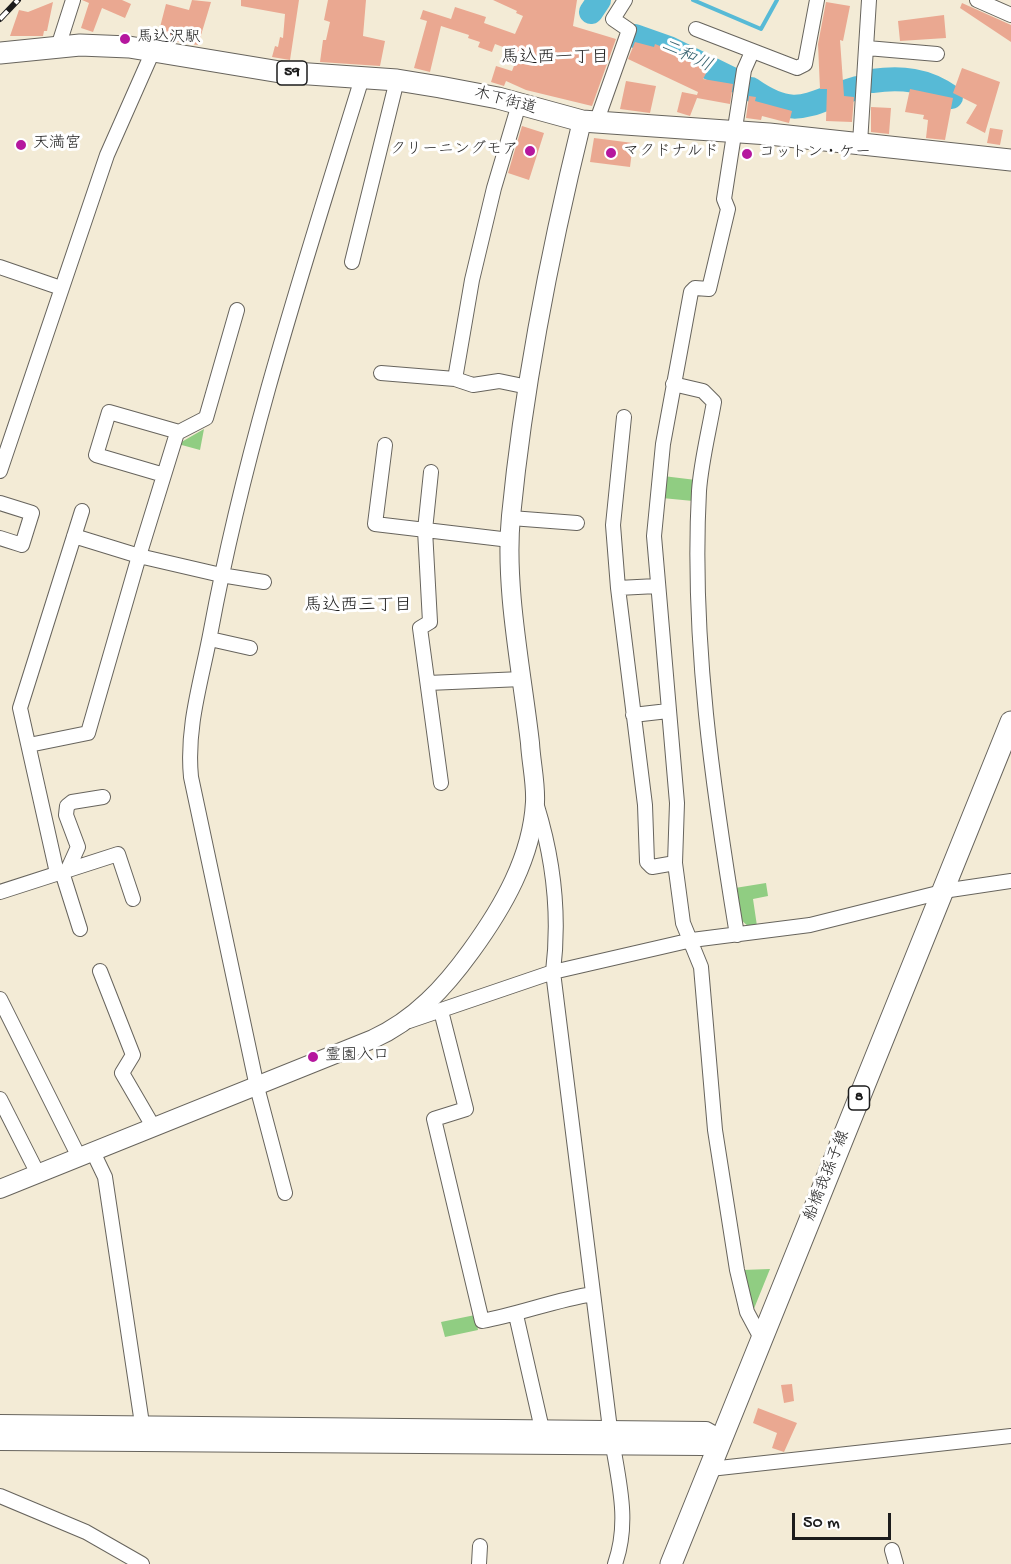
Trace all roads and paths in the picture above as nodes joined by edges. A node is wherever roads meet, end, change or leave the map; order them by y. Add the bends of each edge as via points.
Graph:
1 (73, 0) edge
2 (625, 0) edge
3 (817, 0) edge
4 (869, 0) edge
5 (977, 0) edge
6 (1011, 15) edge
7 (696, 29) dead end
8 (58, 47) junction
9 (867, 48) junction
10 (153, 51) junction
11 (752, 52) junction
12 (0, 53) edge
13 (937, 54) dead end
14 (362, 78) junction
15 (397, 80) junction
16 (519, 105) junction
17 (589, 122) junction
18 (734, 131) junction
19 (860, 143) junction
20 (1011, 160) edge
21 (352, 262) dead end
22 (0, 267) edge
23 (61, 288) junction
24 (237, 310) dead end
25 (381, 373) dead end
26 (455, 380) junction
27 (673, 384) junction
28 (528, 387) junction
29 (624, 417) dead end
30 (179, 432) junction
31 (385, 445) dead end
32 (0, 471) edge
33 (431, 472) dead end
34 (164, 475) junction
35 (0, 503) edge
36 (82, 511) dead end
37 (511, 518) junction
38 (577, 523) dead end
39 (425, 530) junction
40 (75, 536) junction
41 (0, 538) edge
42 (510, 540) junction
43 (139, 556) junction
44 (221, 575) junction
45 (264, 582) dead end
46 (657, 586) junction
47 (618, 588) junction
48 (210, 639) junction
49 (250, 648) dead end
50 (522, 679) junction
51 (428, 683) junction
52 (668, 711) junction
53 (633, 715) junction
54 (1011, 722) edge
55 (28, 745) junction
56 (441, 783) dead end
57 (103, 797) dead end
58 (536, 801) junction
59 (675, 863) junction
60 (62, 871) junction
61 (1011, 881) edge
62 (0, 892) edge
63 (941, 894) junction
64 (133, 899) dead end
65 (80, 929) dead end
66 (737, 935) junction
67 (692, 940) junction
68 (100, 971) dead end
69 (553, 972) junction
70 (0, 999) edge
71 (441, 1011) junction
72 (404, 1023) junction
73 (257, 1087) junction
74 (0, 1099) edge
75 (154, 1128) junction
76 (86, 1154) junction
77 (38, 1174) junction
78 (0, 1189) edge
79 (285, 1193) dead end
80 (593, 1294) junction
81 (516, 1315) junction
82 (762, 1340) junction
83 (141, 1417) dead end
84 (0, 1424) edge
85 (542, 1429) junction
86 (1011, 1436) edge
87 (611, 1438) junction
88 (722, 1440) junction
89 (0, 1441) edge
90 (710, 1469) junction
91 (0, 1496) edge
92 (480, 1546) dead end
93 (142, 1564) edge
94 (479, 1564) edge
95 (615, 1564) edge
96 (670, 1564) edge

1 - 8 street
2 - 17 street via 614,19 629,30
3 - 11 street via 805,64 797,68
4 - 9 street
5 - 6 street
7 - 11 street
8 - 10 main road, 木下街道 / 59 via 98,44
8 - 12 main road, 木下街道 / 59
9 - 13 street
9 - 19 street
10 - 14 main road, 木下街道 / 59 via 280,72
10 - 23 street via 107,155
11 - 18 street via 744,70
14 - 15 main road, 木下街道 / 59
14 - 44 street via 259,417
15 - 16 main road, 木下街道 / 59
15 - 21 street
16 - 17 main road, 木下街道 / 59
16 - 26 street via 472,280
17 - 18 main road, 木下街道 / 59
17 - 28 street via 550,260
18 - 19 main road, 木下街道 / 59
18 - 27 street via 724,199 728,209 709,289 694,288 691,292
19 - 20 main road, 木下街道 / 59
22 - 23 street
23 - 32 street
24 - 30 street via 206,418
25 - 26 street
26 - 28 street via 473,385 499,381
27 - 46 street via 654,536
27 - 66 street via 703,391 714,402 699,490 698,586 710,768
28 - 37 street
29 - 47 street via 613,525
30 - 34 street
30 - 34 street via 109,412 96,455
31 - 39 street via 375,524
33 - 39 street
34 - 43 street
35 - 41 street via 32,513 22,545
36 - 40 street
37 - 38 street
37 - 42 street
39 - 42 street
39 - 51 street via 430,622 420,628
40 - 43 street
40 - 55 street via 20,708
42 - 50 street
43 - 44 street
43 - 55 street via 88,733
44 - 45 street
44 - 48 street
46 - 47 street
46 - 52 street
47 - 53 street
48 - 49 street
48 - 73 street via 194,711 189,751 191,777
50 - 51 street
50 - 58 street
51 - 56 street
52 - 53 street
52 - 59 street via 677,803
53 - 59 street via 645,805 647,862 652,867
54 - 63 main road, 船橋我孫子線 / 8
55 - 60 street
57 - 60 street via 72,802 67,807 66,815 78,847
58 - 69 street via 558,907
58 - 72 street via 522,860 498,913 458,968
59 - 67 street via 683,923
60 - 62 street
60 - 64 street via 118,854
60 - 65 street
61 - 63 street
63 - 66 street via 810,925
63 - 82 main road, 船橋我孫子線 / 8
66 - 67 street
67 - 69 street
67 - 82 street via 701,967 715,1130 737,1270 747,1312
68 - 75 street via 133,1055 122,1073
69 - 71 street
69 - 80 street
70 - 76 street
71 - 72 street
71 - 81 street via 466,1109 434,1119 482,1322
72 - 73 street
73 - 75 street
73 - 79 street
74 - 77 street
75 - 76 street
76 - 77 street
76 - 83 street via 105,1178
77 - 78 street
80 - 81 street via 560,1299
80 - 87 street
81 - 85 street
82 - 88 main road, 船橋我孫子線 / 8
84 - 85 street
85 - 87 street
86 - 90 street
87 - 88 street via 706,1431
87 - 89 street
87 - 95 street via 624,1517
88 - 90 main road, 船橋我孫子線 / 8
90 - 96 main road, 船橋我孫子線 / 8
91 - 93 street via 75,1527
92 - 94 street

